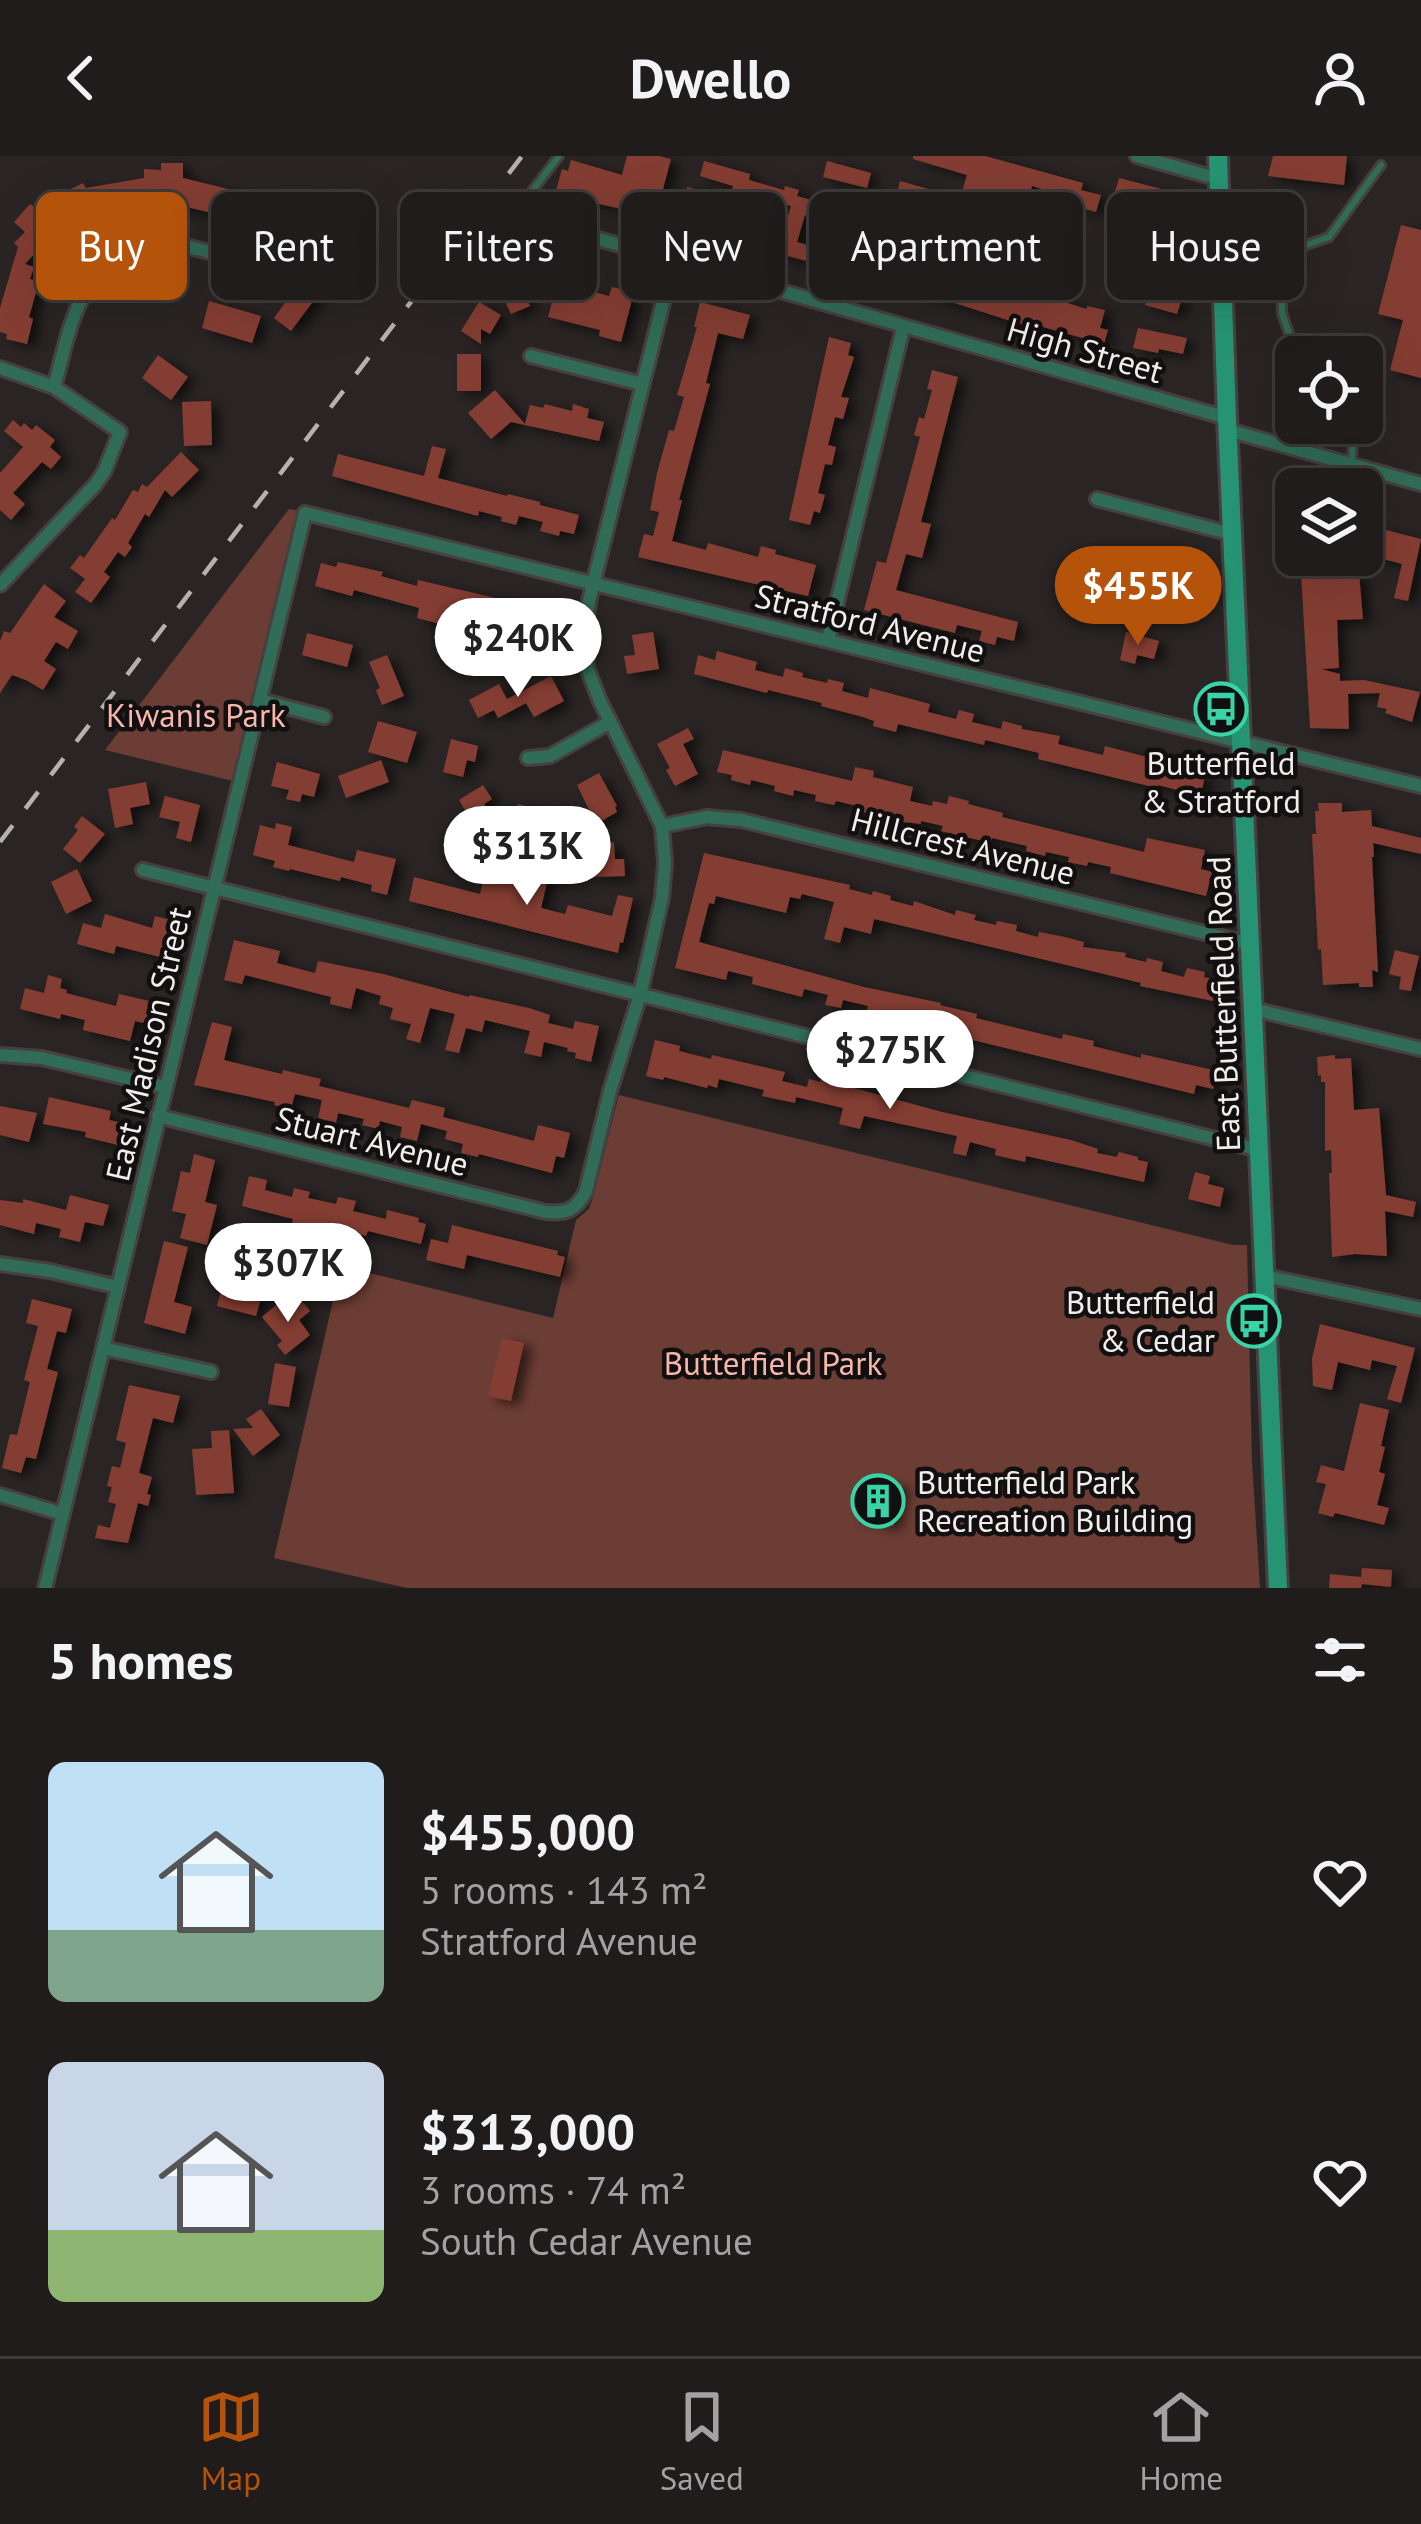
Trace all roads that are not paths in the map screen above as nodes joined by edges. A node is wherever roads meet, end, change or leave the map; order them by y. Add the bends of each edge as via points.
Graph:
1 (559, 156) edge
2 (1137, 156) edge
3 (1218, 156) edge
4 (1381, 165) dead end
5 (1219, 179) junction
6 (531, 192) edge
7 (1220, 192) edge
8 (1304, 246) edge
9 (211, 253) edge
10 (785, 294) edge
11 (663, 300) edge
12 (1223, 300) edge
13 (1282, 300) edge
14 (903, 328) junction
15 (1290, 336) edge
16 (531, 356) dead end
17 (0, 368) edge
18 (642, 383) junction
19 (54, 387) junction
20 (1227, 424) junction
21 (1353, 444) edge
22 (1352, 465) junction
23 (1421, 484) edge
24 (1097, 499) dead end
25 (305, 513) joint
26 (1232, 534) junction
27 (594, 583) junction
28 (0, 585) edge
29 (828, 640) junction
30 (260, 700) junction
31 (324, 717) dead end
32 (610, 722) junction
33 (1242, 741) junction
34 (528, 758) dead end
35 (1421, 785) edge
36 (662, 826) junction
37 (143, 870) dead end
38 (213, 887) junction
39 (1250, 944) junction
40 (640, 994) junction
41 (1253, 1009) junction
42 (1421, 1049) edge
43 (1, 1055) edge
44 (165, 1087) junction
45 (158, 1116) junction
46 (1259, 1150) junction
47 (0, 1264) edge
48 (1265, 1276) junction
49 (118, 1287) junction
50 (1421, 1309) edge
51 (103, 1348) junction
52 (211, 1372) dead end
53 (0, 1495) edge
54 (63, 1514) junction
55 (45, 1588) edge
56 (1279, 1588) edge

1 - 6 lane
2 - 5 street
3 - 5 main road, East Butterfield Road
4 - 8 lane via 1329,237
5 - 7 main road, East Butterfield Road
9 - 19 street via 169,244 117,258 81,297
10 - 14 street, High Street
11 - 18 street
12 - 20 main road, East Butterfield Road
13 - 15 lane
14 - 20 street, High Street
14 - 29 street
16 - 18 street
17 - 19 street
18 - 27 street
19 - 28 street via 120,432 94,485
20 - 22 street, High Street
20 - 26 main road, East Butterfield Road
21 - 22 lane
22 - 23 street, High Street
24 - 26 street
25 - 27 street, Stratford Avenue
25 - 30 street, East Madison Street
26 - 33 main road, East Butterfield Road
27 - 29 street, Stratford Avenue
27 - 32 street via 584,648
29 - 33 street, Stratford Avenue
30 - 31 street
30 - 38 street, East Madison Street
32 - 34 street via 550,756
32 - 36 street
33 - 35 street, Stratford Avenue
33 - 39 main road, East Butterfield Road
36 - 39 street, Hillcrest Avenue via 741,820
36 - 40 street via 664,879
37 - 38 street
38 - 40 street
38 - 44 street, East Madison Street
39 - 41 main road, East Butterfield Road
40 - 45 street, Stuart Avenue via 586,1191 573,1210 546,1212
40 - 46 street
41 - 42 street
41 - 46 main road, East Butterfield Road
43 - 44 street
44 - 45 street, East Madison Street
45 - 49 street, East Madison Street
46 - 48 main road, East Butterfield Road
47 - 49 street
48 - 50 street
48 - 56 main road, East Butterfield Road
49 - 51 street, East Madison Street
51 - 52 street
51 - 54 street, East Madison Street
53 - 54 street
54 - 55 street, East Madison Street

